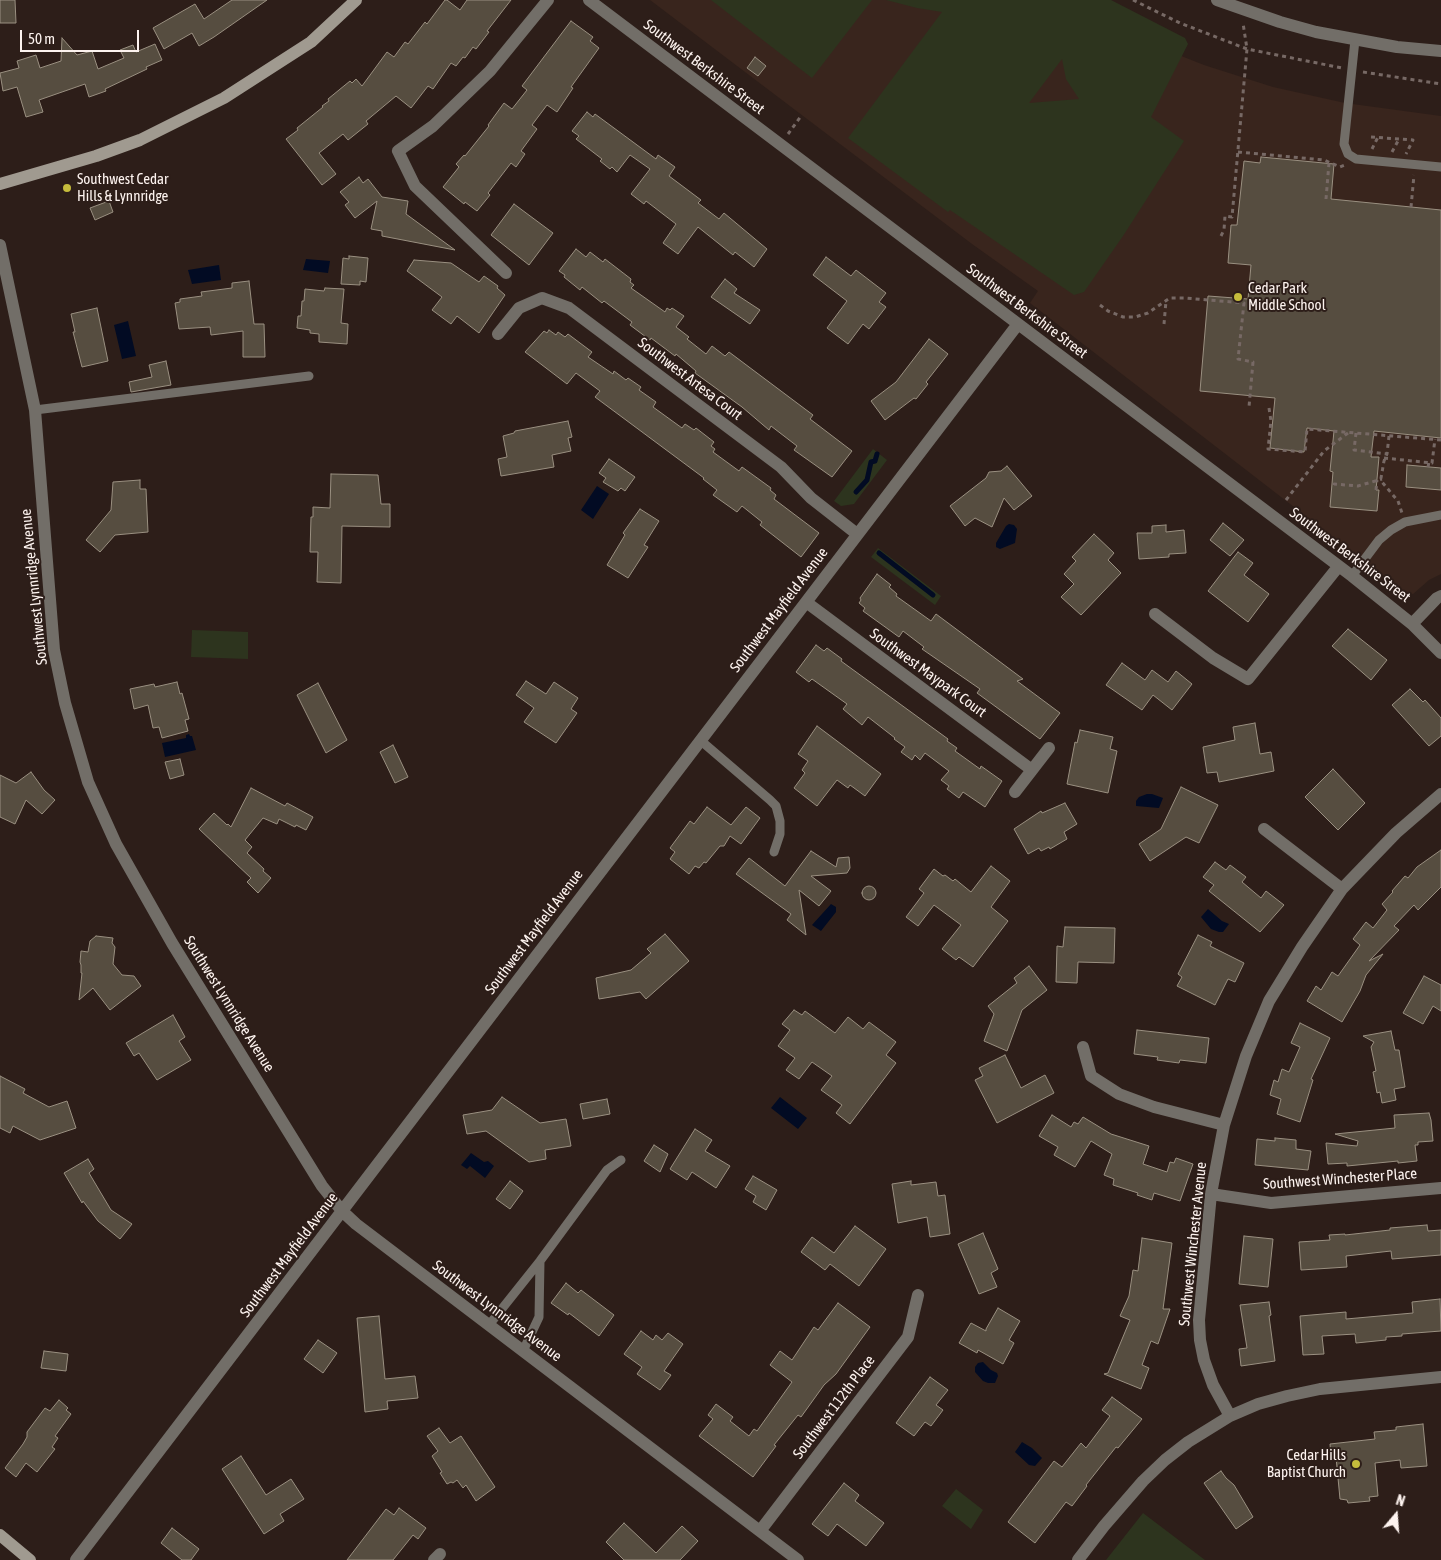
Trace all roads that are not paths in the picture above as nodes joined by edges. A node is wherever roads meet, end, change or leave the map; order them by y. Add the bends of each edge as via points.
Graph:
1 (356, 0) edge
2 (548, 0) edge
3 (588, 0) edge
4 (1217, 0) edge
5 (1355, 40) junction
6 (1441, 51) edge
7 (1441, 166) edge
8 (0, 184) edge
9 (0, 245) edge
10 (506, 272) dead end
11 (1018, 324) junction
12 (498, 334) dead end
13 (309, 376) dead end
14 (35, 410) junction
15 (1441, 515) edge
16 (857, 534) junction
17 (1338, 567) junction
18 (1352, 576) junction
19 (1441, 596) edge
20 (806, 602) junction
21 (1155, 614) dead end
22 (1412, 624) junction
23 (1441, 653) edge
24 (700, 740) junction
25 (1049, 748) dead end
26 (1032, 770) junction
27 (1014, 792) dead end
28 (1441, 794) edge
29 (1264, 829) dead end
30 (774, 852) dead end
31 (1342, 889) junction
32 (1083, 1047) dead end
33 (1224, 1125) junction
34 (621, 1160) dead end
35 (1441, 1188) edge
36 (1211, 1194) junction
37 (342, 1212) junction
38 (540, 1261) junction
39 (918, 1295) dead end
40 (488, 1325) junction
41 (523, 1351) junction
42 (1441, 1377) edge
43 (1230, 1416) junction
44 (760, 1531) junction
45 (0, 1536) edge
46 (30, 1560) edge
47 (76, 1560) edge
48 (798, 1560) edge
49 (1078, 1560) edge

1 - 8 main road via 311,42 224,98 140,140
2 - 10 street via 483,78 433,126 398,151 415,186
3 - 11 street, Southwest Berkshire Street
4 - 5 street via 1280,22
5 - 6 street
5 - 7 lane via 1344,144 1348,154 1356,159
9 - 14 street, Southwest Lynnridge Avenue
11 - 16 street, Southwest Mayfield Avenue
11 - 17 street, Southwest Berkshire Street
12 - 16 street, Southwest Artesa Court via 519,308 542,298 569,308 780,467 811,498
13 - 14 lane
14 - 37 street, Southwest Lynnridge Avenue via 54,650 65,703 88,782 116,844 172,943 322,1186
15 - 18 lane via 1405,522 1391,530 1379,540
16 - 20 street, Southwest Mayfield Avenue
17 - 18 street, Southwest Berkshire Street
17 - 21 street via 1248,679 1213,658
18 - 22 street, Southwest Berkshire Street
19 - 22 street
20 - 24 street, Southwest Mayfield Avenue
20 - 26 street, Southwest Maypark Court
22 - 23 street, Southwest Berkshire Street
24 - 30 lane via 776,806 780,834
24 - 37 street, Southwest Mayfield Avenue
25 - 26 street
26 - 27 street
28 - 31 street, Southwest Winchester Avenue via 1396,833
29 - 31 street
31 - 33 street, Southwest Winchester Avenue via 1269,1001 1246,1056
32 - 33 street via 1092,1076 1119,1094 1154,1107
33 - 36 street, Southwest Winchester Avenue
34 - 38 lane via 606,1170
35 - 36 street, Southwest Winchester Place via 1271,1203
36 - 43 street, Southwest Winchester Avenue via 1200,1340 1213,1385
37 - 40 street, Southwest Lynnridge Avenue
37 - 47 street, Southwest Mayfield Avenue
38 - 40 lane
38 - 41 lane via 539,1317
39 - 44 street, Southwest 112th Place via 908,1337
40 - 41 street, Southwest Lynnridge Avenue
41 - 44 street, Southwest Lynnridge Avenue
42 - 43 street via 1320,1389 1266,1402
43 - 49 street via 1165,1460 1143,1481
44 - 48 street, Southwest Lynnridge Avenue
45 - 46 main road

